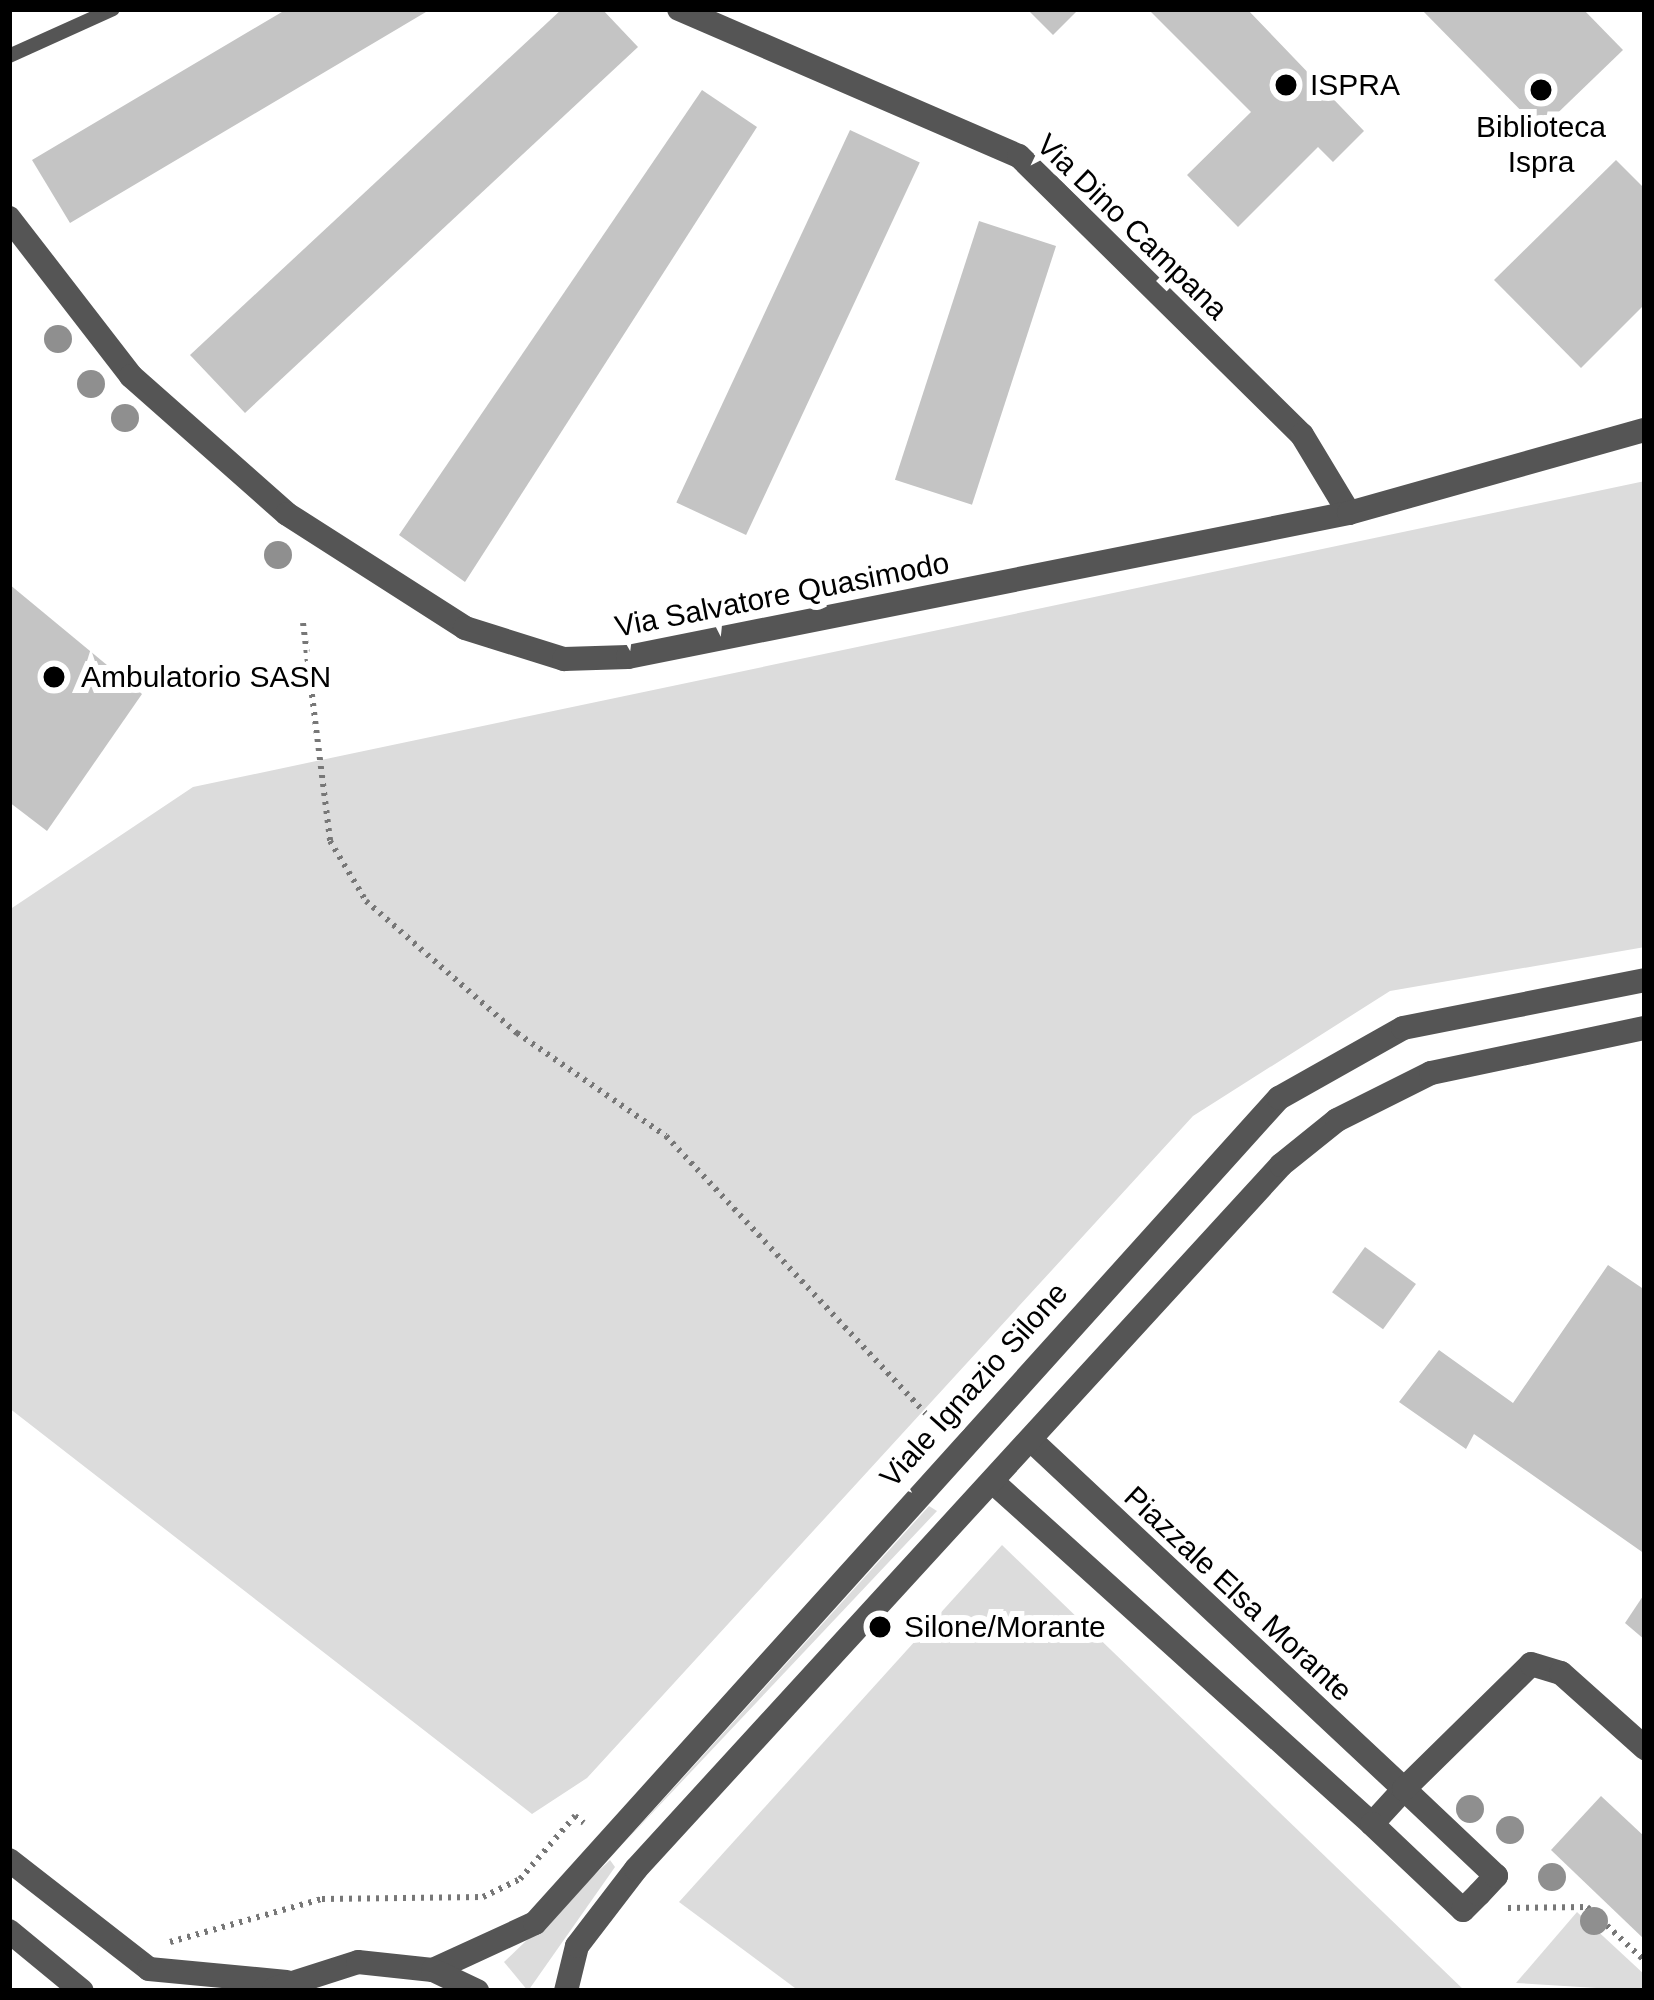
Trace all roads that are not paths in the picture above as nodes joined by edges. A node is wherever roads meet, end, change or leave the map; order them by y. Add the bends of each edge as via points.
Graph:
1 (113, 9) edge
2 (679, 9) edge
3 (9, 56) edge
4 (9, 218) edge
5 (1645, 430) edge
6 (1349, 513) junction
7 (1645, 980) edge
8 (1645, 1028) edge
9 (1032, 1441) junction
10 (994, 1483) junction
11 (1645, 1748) edge
12 (1404, 1789) junction
13 (1372, 1824) junction
14 (9, 1860) edge
15 (9, 1931) edge
16 (433, 1970) junction
17 (278, 1986) edge
18 (82, 1991) edge
19 (477, 1991) edge
20 (566, 1991) edge

1 - 3 lane
2 - 6 street, Via Dino Campana via 1019,156 1302,436
4 - 6 street, Via Salvatore Quasimodo via 115,360 226,466 381,582 538,654 628,657
5 - 6 street, Via Salvatore Quasimodo
7 - 16 street, Viale Ignazio Silone via 1402,1028 1279,1099 535,1923
8 - 9 street via 1454,1064 1337,1120 1249,1195
9 - 10 street
9 - 12 street, Piazzale Elsa Morante
10 - 13 street
10 - 20 street via 595,1917
11 - 12 street via 1561,1673 1531,1664
12 - 13 street
12 - 13 street, Piazzale Elsa Morante via 1496,1876 1463,1910
14 - 17 street via 149,1969
15 - 18 street
16 - 17 street via 358,1961
16 - 19 street

